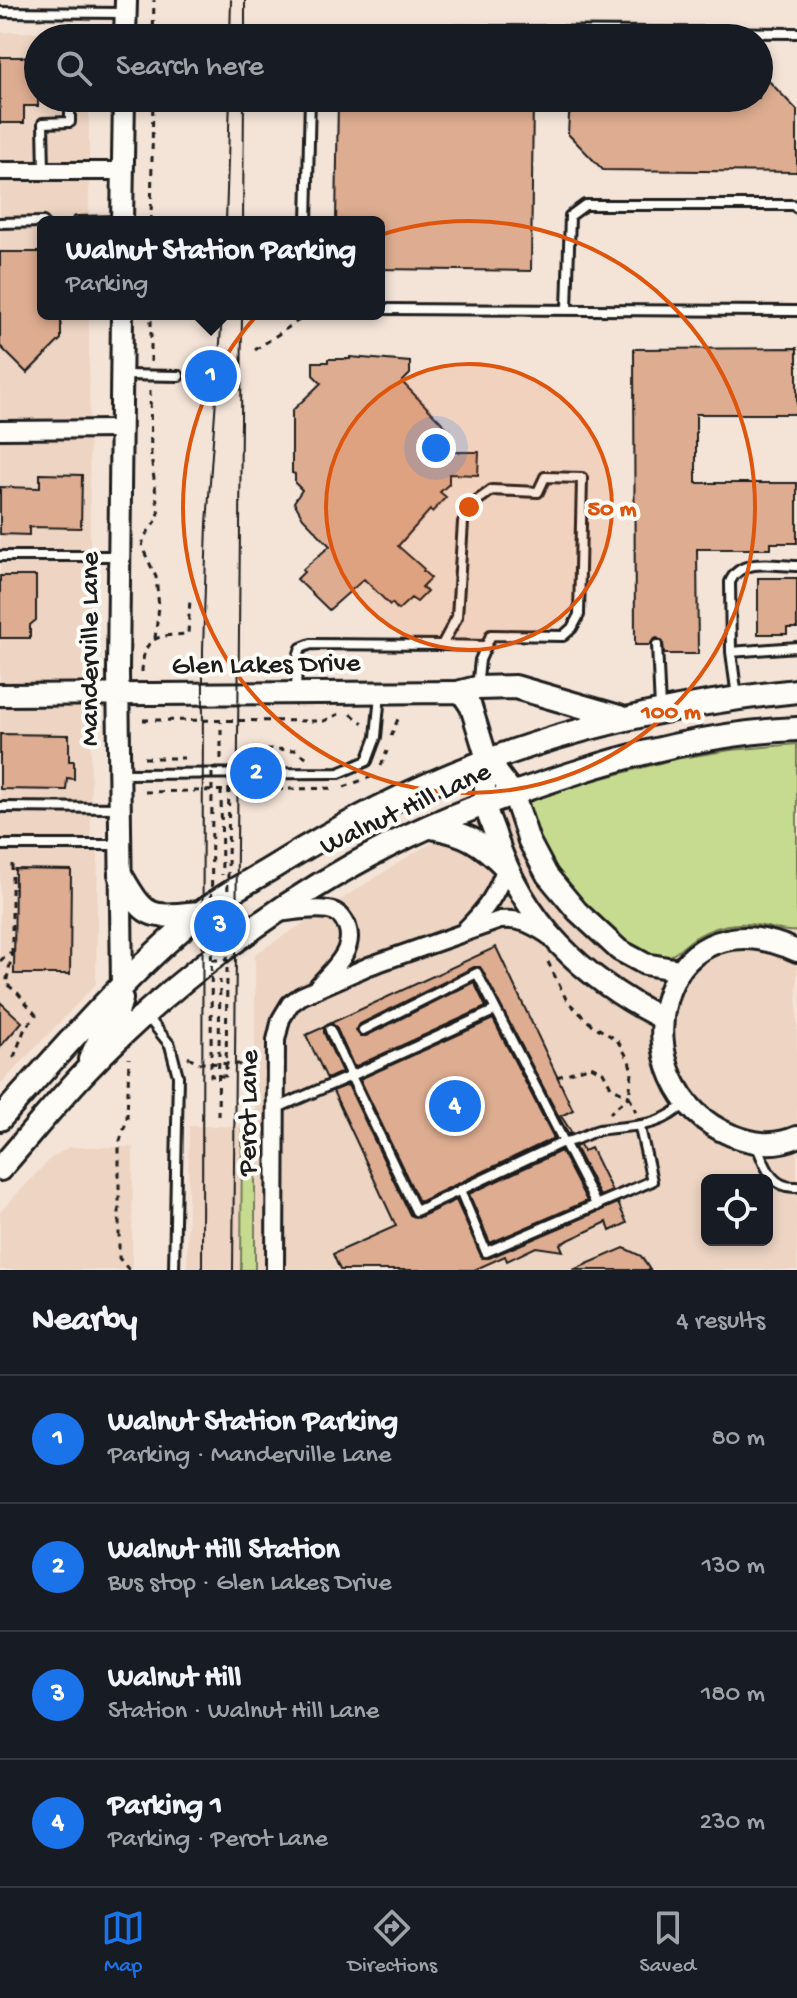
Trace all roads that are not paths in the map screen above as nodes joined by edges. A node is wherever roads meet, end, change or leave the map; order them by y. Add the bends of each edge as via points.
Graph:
1 (126, 6) edge
2 (0, 12) edge
3 (773, 33) edge
4 (797, 33) edge
5 (70, 112) edge
6 (124, 112) edge
7 (310, 112) edge
8 (0, 171) edge
9 (44, 171) junction
10 (123, 171) junction
11 (797, 208) edge
12 (122, 216) edge
13 (307, 216) edge
14 (37, 222) edge
15 (0, 223) edge
16 (385, 309) edge
17 (567, 309) junction
18 (797, 311) edge
19 (122, 320) edge
20 (122, 375) junction
21 (179, 376) dead end
22 (122, 429) junction
23 (0, 430) edge
24 (0, 556) edge
25 (119, 556) junction
26 (797, 566) edge
27 (442, 645) junction
28 (657, 645) dead end
29 (485, 646) junction
30 (797, 647) edge
31 (731, 652) junction
32 (469, 690) junction
33 (797, 691) edge
34 (296, 693) junction
35 (380, 693) junction
36 (0, 695) edge
37 (118, 696) junction
38 (737, 697) junction
39 (660, 710) junction
40 (624, 718) junction
41 (797, 729) edge
42 (487, 759) junction
43 (119, 774) junction
44 (513, 793) junction
45 (485, 804) junction
46 (0, 807) edge
47 (119, 808) junction
48 (431, 827) junction
49 (0, 845) edge
50 (120, 845) junction
51 (506, 867) junction
52 (120, 874) junction
53 (200, 913) junction
54 (275, 914) junction
55 (463, 932) junction
56 (549, 935) junction
57 (797, 951) edge
58 (679, 970) junction
59 (122, 984) junction
60 (316, 989) junction
61 (496, 1010) junction
62 (145, 1015) junction
63 (661, 1018) junction
64 (330, 1030) dead end
65 (363, 1030) dead end
66 (85, 1072) junction
67 (351, 1076) junction
68 (687, 1102) junction
69 (4, 1108) edge
70 (275, 1109) junction
71 (640, 1128) junction
72 (797, 1137) edge
73 (563, 1142) junction
74 (756, 1143) junction
75 (0, 1169) edge
76 (797, 1187) edge
77 (460, 1190) junction
78 (597, 1206) junction
79 (174, 1270) edge
80 (275, 1270) edge

1 - 2 lane
3 - 4 lane
5 - 9 lane via 70,122 43,123
6 - 10 street
7 - 13 lane
8 - 9 street
9 - 10 street
10 - 12 street
11 - 17 lane via 585,205 570,216
14 - 15 lane
16 - 17 lane
17 - 18 lane
19 - 20 street, Manderville Lane
20 - 21 lane
20 - 22 street, Manderville Lane
22 - 23 street
22 - 25 street, Manderville Lane
24 - 25 lane
25 - 37 street, Manderville Lane
26 - 31 lane via 748,566 733,575
27 - 29 lane
27 - 29 lane via 457,617 463,522 475,502 492,490 538,492 545,477 582,478 579,615 572,628 563,636 491,635
27 - 34 lane via 311,644 301,648 297,660
28 - 39 lane
29 - 32 lane
30 - 31 lane
31 - 38 lane
32 - 35 street, Glen Lakes Drive
32 - 40 main road via 515,687
32 - 42 street
33 - 38 main road, Walnut Hill Lane
34 - 35 street, Glen Lakes Drive
34 - 37 street, Glen Lakes Drive
35 - 43 lane via 376,737 367,761 339,773
36 - 37 street, Glen Lakes Drive
37 - 43 street, Manderville Lane
38 - 39 main road, Walnut Hill Lane
39 - 40 main road, Walnut Hill Lane
40 - 42 main road, Walnut Hill Lane
41 - 44 main road, Walnut Hill Lane via 657,750
42 - 44 street
42 - 45 street
42 - 53 main road, Walnut Hill Lane via 355,818
43 - 47 street, Manderville Lane
44 - 45 main road, Walnut Hill Lane
44 - 58 street via 536,857 577,911 633,959
45 - 48 main road, Walnut Hill Lane
45 - 51 street
46 - 47 lane
47 - 50 street, Manderville Lane
48 - 51 main road via 470,837
48 - 54 main road, Walnut Hill Lane via 391,844
49 - 50 lane
50 - 52 street, Manderville Lane
51 - 55 street via 486,909
51 - 56 street
52 - 53 main road via 137,905 154,914
52 - 59 street, Manderville Lane
53 - 59 main road, Walnut Hill Lane
54 - 60 street via 331,910 346,923 347,949
54 - 62 main road, Walnut Hill Lane
55 - 56 street, Perot Lane via 515,918
55 - 60 street, Perot Lane
56 - 63 street via 596,980
57 - 58 street via 756,937 735,938 716,942
58 - 63 street
59 - 66 main road via 120,1006
59 - 69 main road, Walnut Hill Lane
60 - 70 street, Perot Lane via 290,1004 281,1019
61 - 65 lane via 477,973
61 - 67 lane
61 - 73 lane
62 - 66 main road, Walnut Hill Lane
62 - 79 lane via 170,1045 178,1076
63 - 68 street via 667,1062
64 - 67 lane
66 - 75 main road, Walnut Hill Lane
67 - 70 lane
67 - 77 lane via 416,1211
68 - 71 lane via 675,1114
68 - 74 street via 719,1130
70 - 80 street, Perot Lane
71 - 73 lane via 596,1131
71 - 78 lane via 652,1181
72 - 74 street
73 - 77 lane
73 - 78 lane
74 - 76 lane via 773,1181
77 - 78 lane via 486,1252

